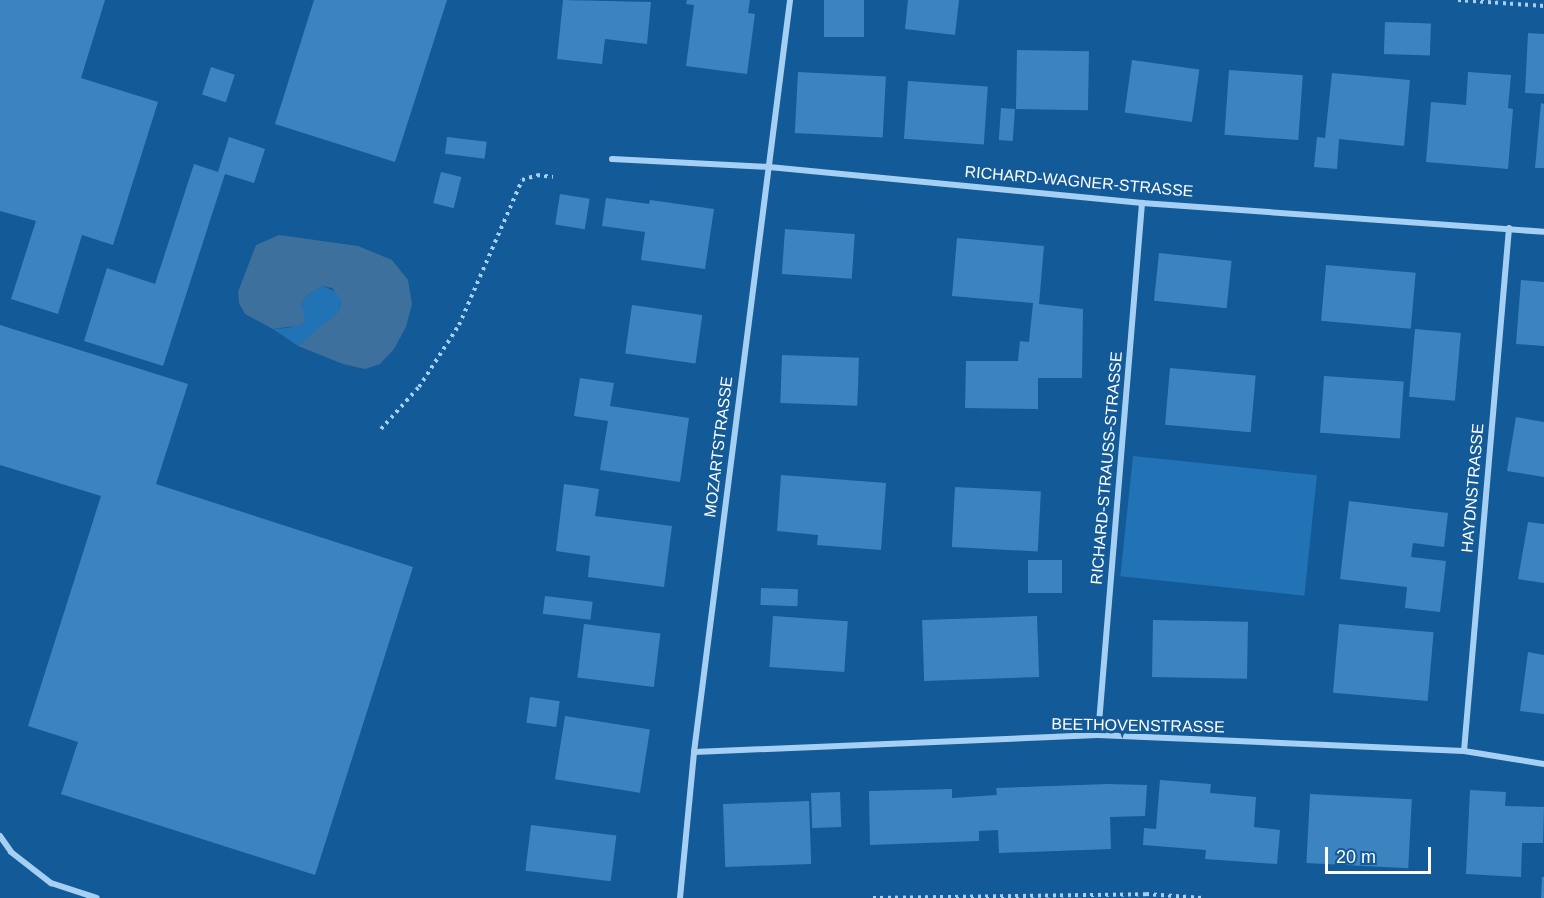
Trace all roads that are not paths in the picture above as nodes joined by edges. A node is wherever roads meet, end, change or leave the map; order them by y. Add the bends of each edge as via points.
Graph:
1 (790, 0) edge
2 (612, 159) dead end
3 (769, 166) junction
4 (1142, 203) junction
5 (1509, 228) junction
6 (1544, 232) edge
7 (1098, 735) junction
8 (1464, 751) junction
9 (694, 752) junction
10 (1544, 764) edge
11 (0, 836) edge
12 (97, 898) edge
13 (680, 898) edge

1 - 3 street, MOZARTSTRASSE
2 - 3 street, RICHARD-WAGNER-STRASSE
3 - 4 street, RICHARD-WAGNER-STRASSE
3 - 9 street, MOZARTSTRASSE
4 - 5 street, RICHARD-WAGNER-STRASSE
4 - 7 street, RICHARD-STRAUSS-STRASSE
5 - 6 street, RICHARD-WAGNER-STRASSE
5 - 8 street, HAYDNSTRASSE
7 - 8 street, BEETHOVENSTRASSE
7 - 9 street, BEETHOVENSTRASSE
8 - 10 street, BEETHOVENSTRASSE
9 - 13 street, MOZARTSTRASSE
11 - 12 street via 11,852 51,882

